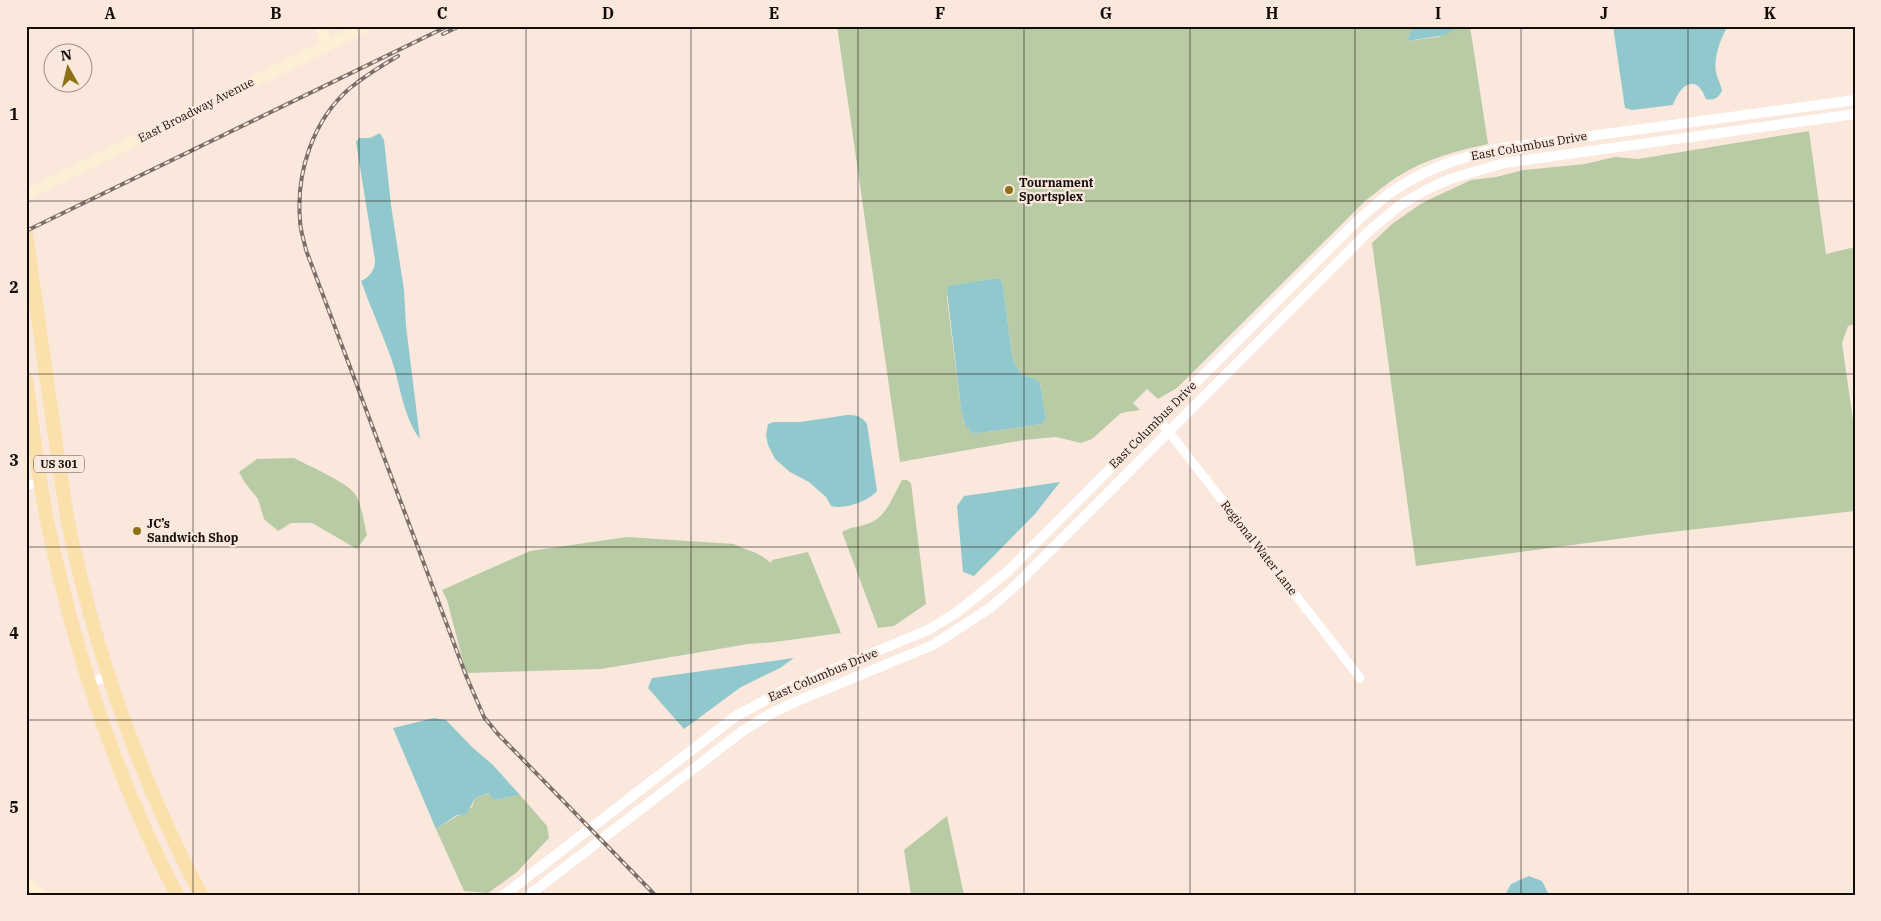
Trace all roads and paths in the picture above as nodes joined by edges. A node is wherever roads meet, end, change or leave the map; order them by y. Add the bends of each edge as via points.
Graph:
1 (319, 26) edge
2 (366, 26) edge
3 (328, 44) junction
4 (1855, 100) edge
5 (1827, 102) junction
6 (1855, 114) edge
7 (1829, 116) junction
8 (26, 195) edge
9 (26, 234) edge
10 (26, 379) edge
11 (1159, 419) junction
12 (1168, 431) junction
13 (41, 482) junction
14 (26, 486) edge
15 (871, 654) junction
16 (878, 669) junction
17 (108, 676) junction
18 (1360, 678) dead end
19 (89, 683) junction
20 (189, 872) junction
21 (26, 882) edge
22 (174, 889) edge
23 (41, 895) edge
24 (201, 895) edge
25 (504, 895) edge
26 (529, 895) edge

1 - 3 main road
2 - 3 main road, East Broadway Avenue
3 - 8 main road, East Broadway Avenue
4 - 5 street, East Columbus Drive
5 - 7 street
5 - 11 street, East Columbus Drive via 1502,148 1472,155 1421,175 1393,191 1357,221
6 - 7 street, East Columbus Drive
7 - 12 street, East Columbus Drive via 1504,163 1428,189 1400,205 1368,232
9 - 17 main road, US 301 via 67,514 82,585
10 - 13 main road, US 301
11 - 12 street, Regional Water Lane
11 - 15 street, East Columbus Drive via 1006,573 982,593 928,630
12 - 16 street, East Columbus Drive via 990,608 933,645
12 - 18 street, Regional Water Lane
13 - 14 street
13 - 19 main road, US 301 via 61,584
15 - 16 street
15 - 25 street, East Columbus Drive via 790,687 736,716
16 - 26 street, East Columbus Drive via 794,702 744,730
17 - 19 street
17 - 20 main road, US 301 via 138,760
19 - 22 main road, US 301 via 128,790
20 - 22 main road
20 - 24 main road, US 301
21 - 23 main road

